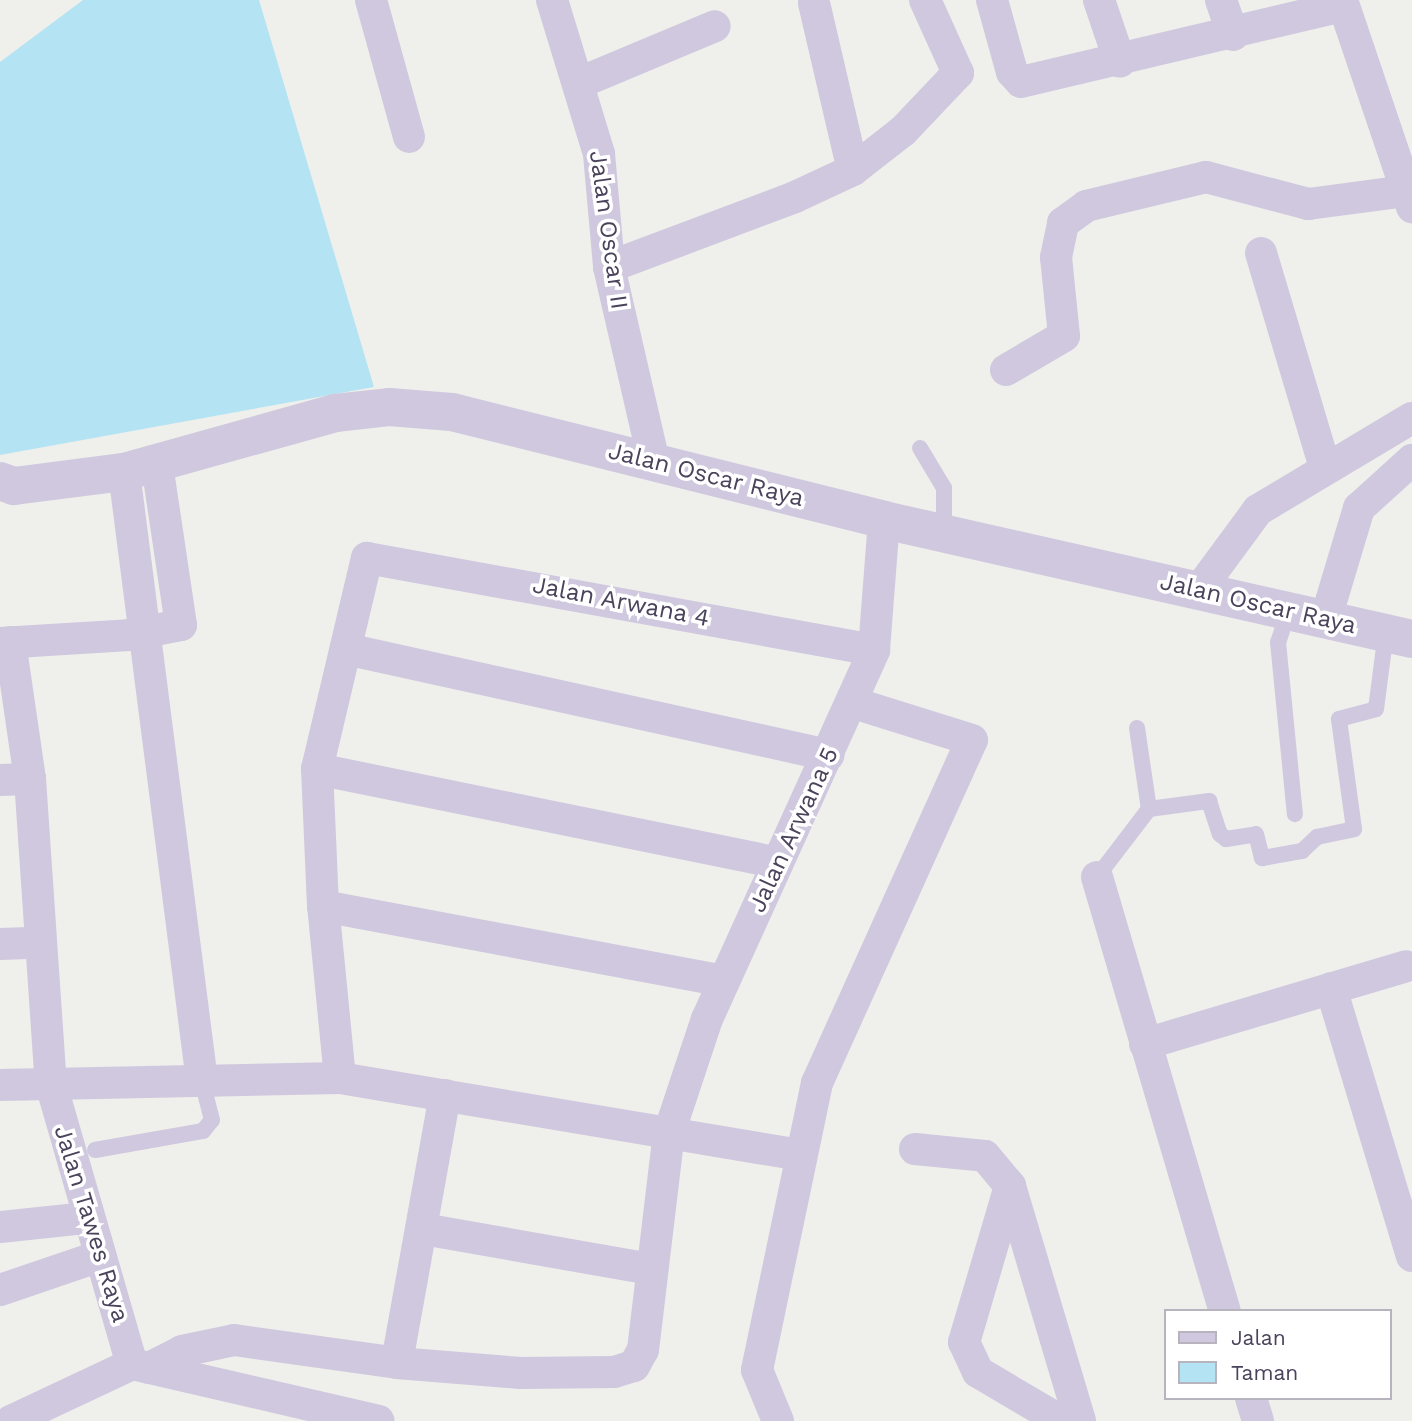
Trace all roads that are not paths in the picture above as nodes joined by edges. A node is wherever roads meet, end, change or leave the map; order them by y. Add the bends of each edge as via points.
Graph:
1 (371, 0) edge
2 (552, 0) edge
3 (925, 0) edge
4 (992, 0) edge
5 (1099, 0) edge
6 (1221, 0) edge
7 (814, 3) dead end
8 (1343, 3) edge
9 (715, 26) dead end
10 (1233, 35) junction
11 (1121, 62) junction
12 (579, 83) junction
13 (409, 137) dead end
14 (853, 170) junction
15 (1411, 202) edge
16 (1261, 253) dead end
17 (609, 267) junction
18 (1006, 370) dead end
19 (1412, 418) edge
20 (920, 448) dead end
21 (1412, 460) edge
22 (654, 462) junction
23 (1325, 468) junction
24 (141, 469) junction
25 (0, 481) edge
26 (884, 520) junction
27 (944, 534) junction
28 (1199, 590) junction
29 (1289, 609) junction
30 (1326, 618) junction
31 (149, 631) junction
32 (1399, 635) edge
33 (5, 643) edge
34 (346, 649) junction
35 (874, 650) junction
36 (854, 704) junction
37 (1137, 728) dead end
38 (828, 755) junction
39 (317, 769) junction
40 (15, 780) edge
41 (1149, 808) junction
42 (1295, 814) dead end
43 (778, 863) junction
44 (1097, 877) joint
45 (323, 906) junction
46 (37, 943) junction
47 (0, 944) edge
48 (1406, 966) dead end
49 (724, 981) junction
50 (1331, 988) junction
51 (1145, 1044) junction
52 (340, 1077) junction
53 (202, 1081) junction
54 (51, 1084) junction
55 (0, 1085) edge
56 (445, 1095) junction
57 (668, 1133) junction
58 (915, 1149) dead end
59 (95, 1150) dead end
60 (801, 1155) junction
61 (1010, 1186) junction
62 (85, 1218) junction
63 (0, 1227) edge
64 (423, 1229) junction
65 (100, 1256) junction
66 (1412, 1256) edge
67 (652, 1269) junction
68 (0, 1290) edge
69 (1224, 1309) edge
70 (397, 1363) junction
71 (141, 1366) junction
72 (1252, 1400) edge
73 (10, 1421) edge
74 (378, 1421) edge
75 (778, 1421) edge
76 (1060, 1421) edge
77 (1080, 1421) edge
78 (1258, 1421) edge

1 - 13 street
2 - 12 street, Jalan Oscar II
3 - 14 street via 958,73 903,131
4 - 11 street via 1012,72 1021,82
5 - 11 street
6 - 10 street
7 - 14 street
8 - 10 street
8 - 15 street
9 - 12 street
10 - 11 street
12 - 17 street, Jalan Oscar II via 599,154
14 - 17 street
15 - 18 street via 1308,204 1206,177 1086,206 1063,223 1056,257 1064,336
16 - 23 street
17 - 22 street, Jalan Oscar II
19 - 23 street
20 - 27 lane via 944,488
21 - 30 street via 1359,508
22 - 24 street, Jalan Oscar Raya via 506,422 389,407 296,421
22 - 26 street, Jalan Oscar Raya
23 - 28 street via 1258,510
24 - 25 street, Jalan Oscar Raya via 14,486
24 - 31 street via 185,619 176,628
26 - 27 street, Jalan Oscar Raya
26 - 35 street, Jalan Arwana 5 via 882,614
27 - 28 street, Jalan Oscar Raya
28 - 29 street, Jalan Oscar Raya
29 - 30 street, Jalan Oscar Raya
29 - 42 lane via 1278,642
30 - 32 street, Jalan Oscar Raya
31 - 33 street
31 - 53 street
32 - 41 lane via 1376,709 1339,719 1354,829 1317,837 1302,851 1262,858 1256,834 1226,839 1220,834 1209,801
33 - 40 street, Jalan Tawes Raya
34 - 35 street, Jalan Arwana 4 via 359,571 367,558
34 - 38 street
34 - 39 street
35 - 36 street, Jalan Arwana 5
36 - 38 street, Jalan Arwana 5
36 - 60 street via 972,740 817,1083
37 - 41 lane
38 - 43 street, Jalan Arwana 5
39 - 43 street
39 - 45 street
40 - 46 street, Jalan Tawes Raya
41 - 44 lane
43 - 49 street, Jalan Arwana 5
44 - 51 street
45 - 49 street
45 - 52 street
46 - 47 street
46 - 54 street, Jalan Tawes Raya
48 - 50 street
49 - 57 street, Jalan Arwana 5
50 - 51 street
50 - 66 street
51 - 69 street
52 - 53 street
52 - 56 street
53 - 54 street
53 - 59 lane via 212,1120 203,1131
54 - 55 street
54 - 62 street, Jalan Tawes Raya
56 - 57 street
56 - 64 street
57 - 60 street
57 - 67 street, Jalan Arwana 5
58 - 61 street via 985,1156
60 - 75 street via 757,1370
61 - 76 street via 964,1342 978,1372
61 - 77 street
62 - 63 street
62 - 65 street, Jalan Tawes Raya
64 - 67 street
64 - 70 street
65 - 68 street
65 - 71 street, Jalan Tawes Raya
67 - 70 street, Jalan Arwana 5 via 643,1350 634,1366 521,1373
70 - 71 street via 234,1340 182,1350
71 - 73 street
71 - 74 street
72 - 78 street

